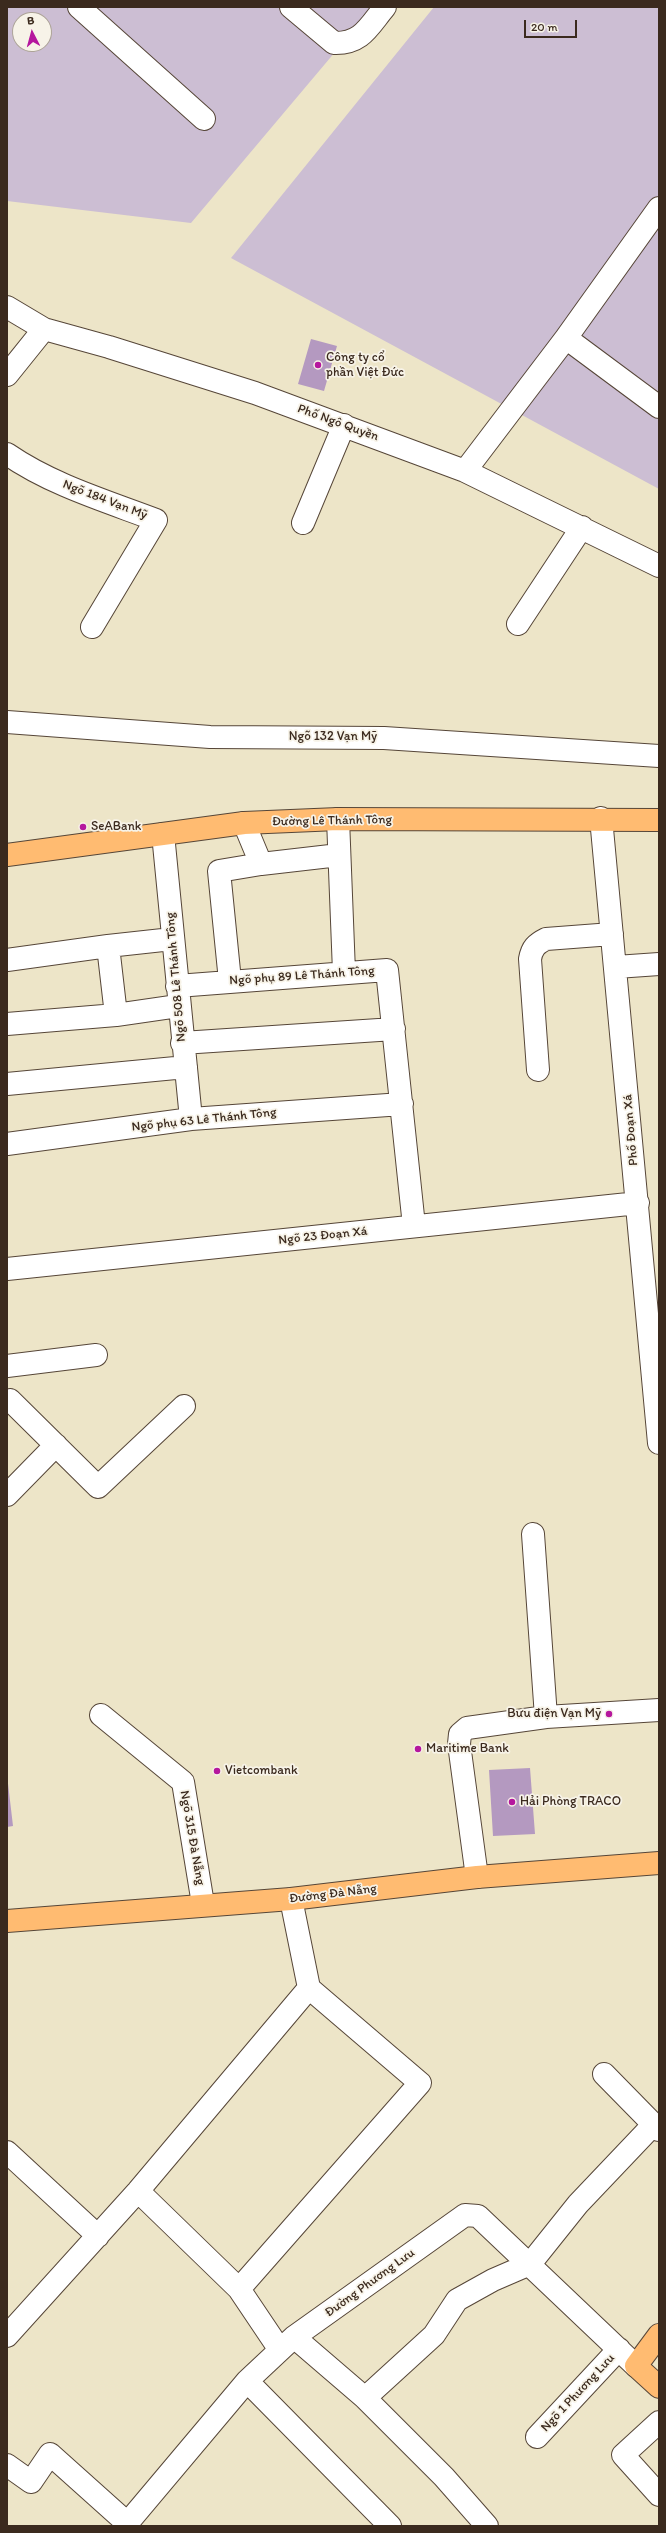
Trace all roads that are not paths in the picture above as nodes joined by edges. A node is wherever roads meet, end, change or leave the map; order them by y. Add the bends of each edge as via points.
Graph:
1 (78, 7) edge
2 (291, 7) edge
3 (385, 7) edge
4 (204, 120) dead end
5 (659, 208) edge
6 (7, 307) edge
7 (44, 329) junction
8 (566, 338) junction
9 (7, 375) edge
10 (659, 407) edge
11 (344, 425) junction
12 (7, 454) edge
13 (465, 471) junction
14 (303, 523) dead end
15 (582, 527) junction
16 (659, 566) edge
17 (518, 624) dead end
18 (92, 628) dead end
19 (7, 722) edge
20 (659, 756) edge
21 (601, 818) junction
22 (338, 819) junction
23 (659, 820) edge
24 (244, 823) junction
25 (163, 834) junction
26 (7, 855) edge
27 (339, 855) junction
28 (261, 864) junction
29 (612, 934) junction
30 (172, 939) junction
31 (108, 946) junction
32 (7, 960) edge
33 (659, 964) edge
34 (616, 967) junction
35 (344, 972) junction
36 (230, 981) junction
37 (177, 996) junction
38 (116, 1015) junction
39 (7, 1024) edge
40 (394, 1030) junction
41 (182, 1043) junction
42 (186, 1067) junction
43 (538, 1070) dead end
44 (7, 1084) edge
45 (402, 1104) junction
46 (191, 1119) junction
47 (7, 1144) edge
48 (638, 1203) junction
49 (414, 1226) junction
50 (7, 1269) edge
51 (96, 1355) dead end
52 (7, 1366) edge
53 (657, 1400) edge
54 (7, 1401) edge
55 (184, 1406) dead end
56 (659, 1443) edge
57 (56, 1445) junction
58 (7, 1495) edge
59 (533, 1534) dead end
60 (659, 1710) edge
61 (101, 1715) dead end
62 (546, 1716) junction
63 (659, 1863) edge
64 (477, 1877) junction
65 (291, 1899) junction
66 (203, 1904) junction
67 (7, 1921) edge
68 (309, 1988) junction
69 (604, 2074) dead end
70 (657, 2127) edge
71 (7, 2152) edge
72 (138, 2191) junction
73 (98, 2236) junction
74 (530, 2264) junction
75 (239, 2289) junction
76 (659, 2335) edge
77 (7, 2336) edge
78 (287, 2344) junction
79 (619, 2350) junction
80 (636, 2366) junction
81 (247, 2381) junction
82 (659, 2387) edge
83 (365, 2398) junction
84 (659, 2422) edge
85 (537, 2437) dead end
86 (7, 2465) edge
87 (659, 2495) edge
88 (126, 2525) edge
89 (390, 2526) edge
90 (487, 2526) edge

1 - 4 street
2 - 3 street via 334,43 343,44 358,40
5 - 8 street
6 - 7 street, Phố Ngô Quyền
7 - 9 street
7 - 11 street, Phố Ngô Quyền via 255,393
8 - 10 street
8 - 13 street
11 - 13 street, Phố Ngô Quyền
11 - 14 street
12 - 18 street, Ngõ 184 Vạn Mỹ via 28,468 73,488 156,520
13 - 15 street, Phố Ngô Quyền
15 - 16 street, Phố Ngô Quyền
15 - 17 street
19 - 20 street, Ngõ 132 Vạn Mỹ via 210,737 384,738
21 - 22 main road, Đường Lê Thánh Tông
21 - 23 main road, Đường Lê Thánh Tông
21 - 29 street, Phố Đoạn Xá
22 - 24 main road, Đường Lê Thánh Tông
22 - 27 street
24 - 25 main road, Đường Lê Thánh Tông
24 - 28 street
25 - 26 main road, Đường Lê Thánh Tông
25 - 30 street, Ngõ 508 Lê Thánh Tông
27 - 28 street
27 - 35 street
28 - 36 street via 219,871
29 - 34 street, Phố Đoạn Xá
29 - 43 street via 546,939 537,943 532,950 530,959
30 - 31 street
30 - 37 street, Ngõ 508 Lê Thánh Tông
31 - 32 street
31 - 38 street
33 - 34 street
34 - 48 street, Phố Đoạn Xá
35 - 36 street, Ngõ phụ 89 Lê Thánh Tông
35 - 40 street, Ngõ phụ 89 Lê Thánh Tông via 387,970
36 - 37 street, Ngõ phụ 89 Lê Thánh Tông
37 - 38 street, Ngõ phụ 89 Lê Thánh Tông
37 - 41 street, Ngõ 508 Lê Thánh Tông
38 - 39 street, Ngõ phụ 89 Lê Thánh Tông
40 - 41 street
40 - 45 street, Ngõ phụ 89 Lê Thánh Tông
41 - 42 street, Ngõ 508 Lê Thánh Tông
42 - 44 street
42 - 46 street, Ngõ 508 Lê Thánh Tông
45 - 46 street, Ngõ phụ 63 Lê Thánh Tông
45 - 49 street, Ngõ phụ 89 Lê Thánh Tông
46 - 47 street, Ngõ phụ 63 Lê Thánh Tông
48 - 49 street, Ngõ 23 Đoạn Xá
48 - 53 street, Phố Đoạn Xá
49 - 50 street, Ngõ 23 Đoạn Xá
51 - 52 street
53 - 56 street, Phố Đoạn Xá
54 - 57 street via 10,1400
55 - 57 street via 98,1487
57 - 58 street
59 - 62 street
60 - 62 street
61 - 66 street, Ngõ 315 Đà Nẵng via 183,1782
62 - 64 street via 467,1728 460,1734 459,1744
63 - 64 main road, Đường Đà Nẵng
64 - 65 main road, Đường Đà Nẵng
65 - 66 main road, Đường Đà Nẵng
65 - 68 street
66 - 67 main road, Đường Đà Nẵng
68 - 72 street
68 - 75 street via 420,2083
69 - 70 street
70 - 74 street via 578,2204
71 - 73 street
72 - 73 street
72 - 75 street
73 - 77 street
74 - 78 street, Đường Phương Lưu via 478,2216 465,2215
74 - 79 street, Đường Phương Lưu
74 - 83 street via 457,2300 434,2335
75 - 78 street
76 - 80 main road
78 - 81 street, Đường Phương Lưu
78 - 83 street
79 - 80 street, Đường Phương Lưu
79 - 85 street, Ngõ 1 Phương Lưu
80 - 82 main road
81 - 88 street, Đường Phương Lưu
81 - 89 street
83 - 90 street via 444,2477
84 - 87 street via 623,2455
86 - 88 street via 31,2482 50,2454

